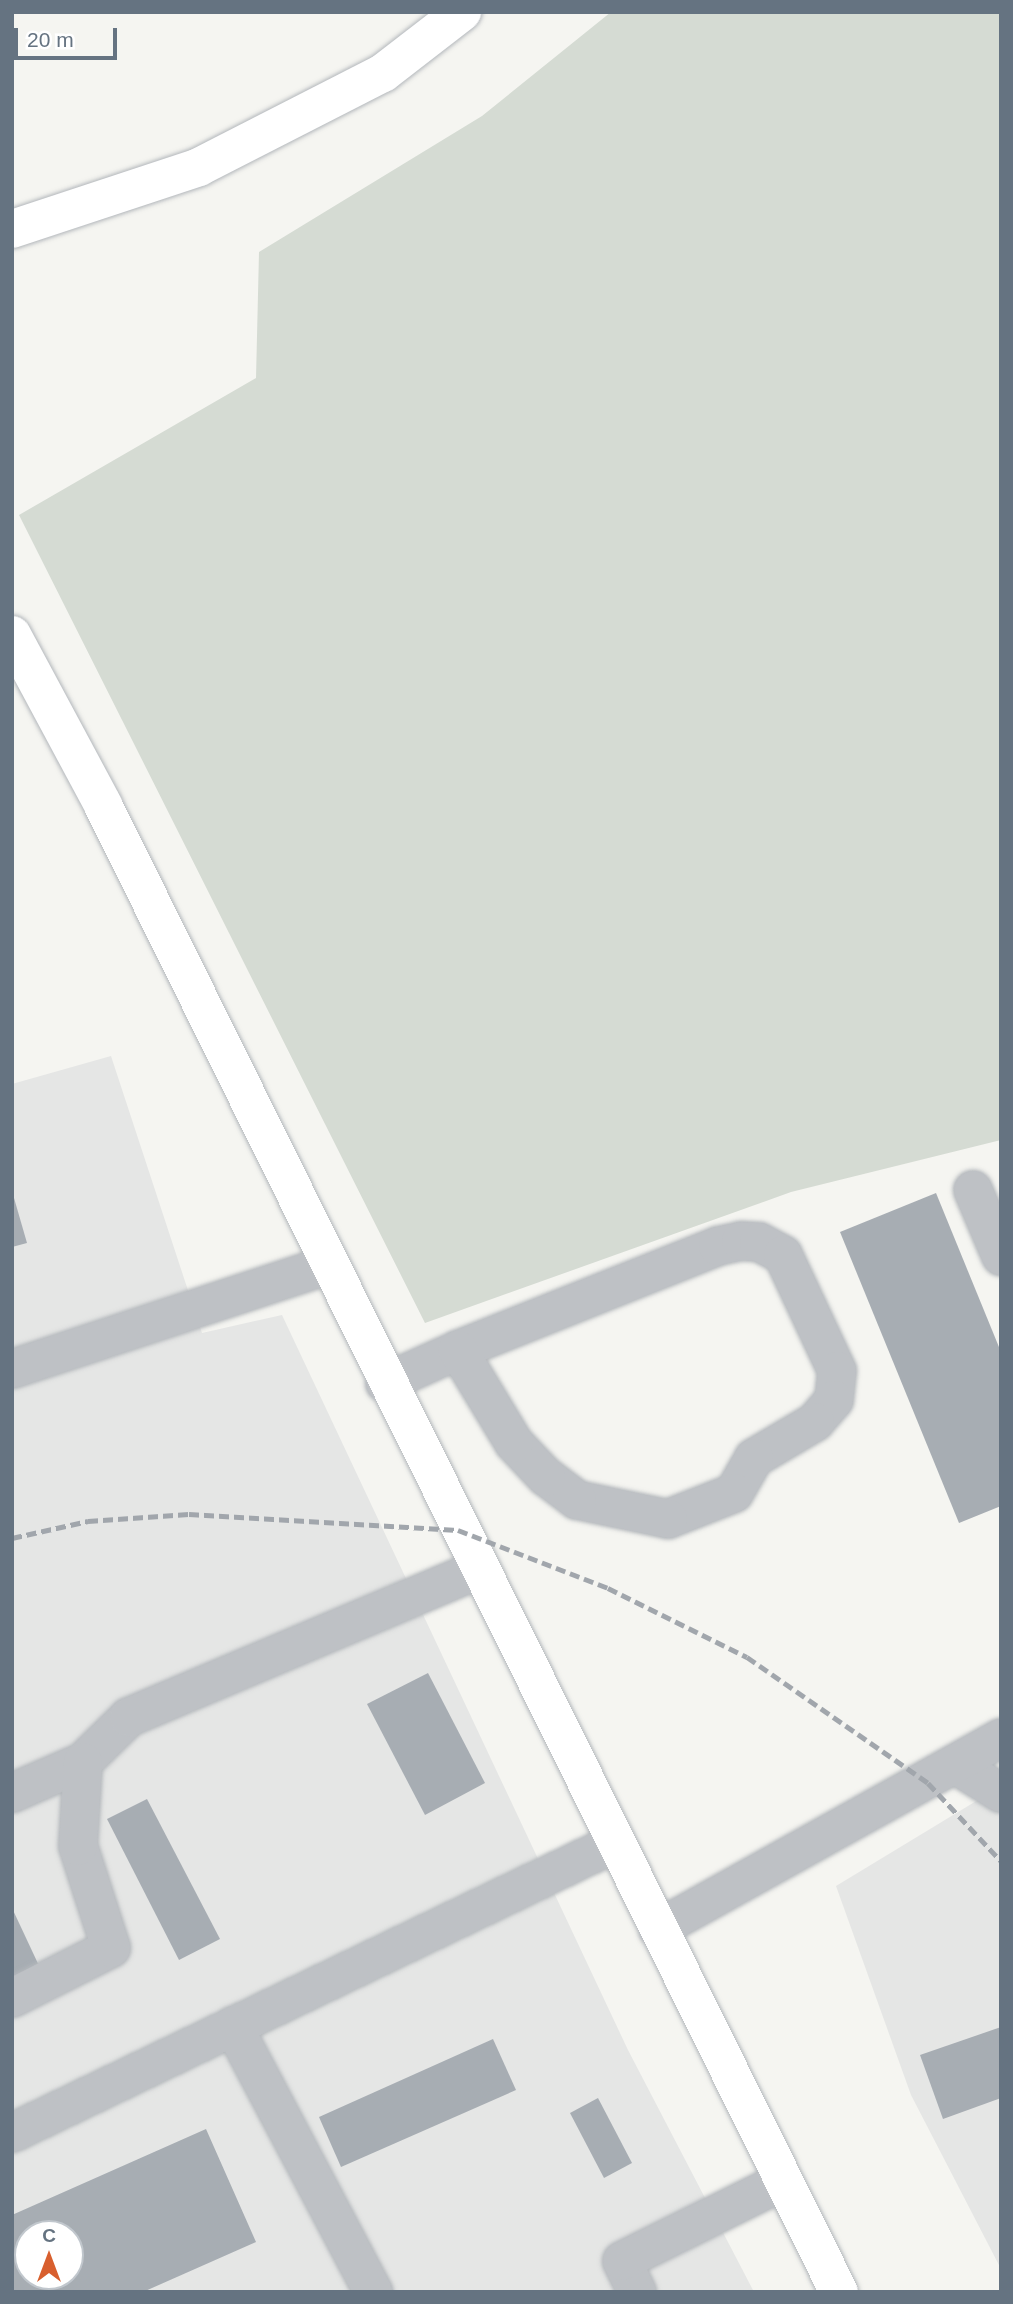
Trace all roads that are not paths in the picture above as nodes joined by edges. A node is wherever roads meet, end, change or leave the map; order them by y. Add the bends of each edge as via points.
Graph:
1 (462, 12) edge
2 (12, 229) edge
3 (12, 635) edge
4 (973, 1190) dead end
5 (1001, 1256) edge
6 (328, 1265) junction
7 (458, 1350) junction
8 (12, 1369) edge
9 (385, 1383) junction
10 (479, 1569) junction
11 (1001, 1738) edge
12 (83, 1762) junction
13 (956, 1765) junction
14 (12, 1793) edge
15 (1001, 1793) edge
16 (615, 1843) junction
17 (658, 1929) junction
18 (12, 1998) edge
19 (233, 2026) junction
20 (12, 2133) edge
21 (783, 2181) junction
22 (373, 2292) edge
23 (637, 2292) edge
24 (839, 2292) edge

1 - 2 main road via 383,73 199,167
3 - 6 main road
4 - 5 street
6 - 8 street
6 - 9 main road
7 - 7 street via 718,1246 750,1241 783,1255 837,1371 834,1399 816,1422 754,1458 734,1493 668,1519 577,1500 546,1477 514,1443
7 - 9 street
9 - 10 main road
10 - 12 street via 129,1717
10 - 16 main road
11 - 13 street
12 - 14 street
12 - 18 street via 78,1846 111,1948
13 - 15 street
13 - 17 street
16 - 17 main road
16 - 19 street
17 - 21 main road
19 - 20 street
19 - 22 street
21 - 23 street via 622,2261
21 - 24 main road

